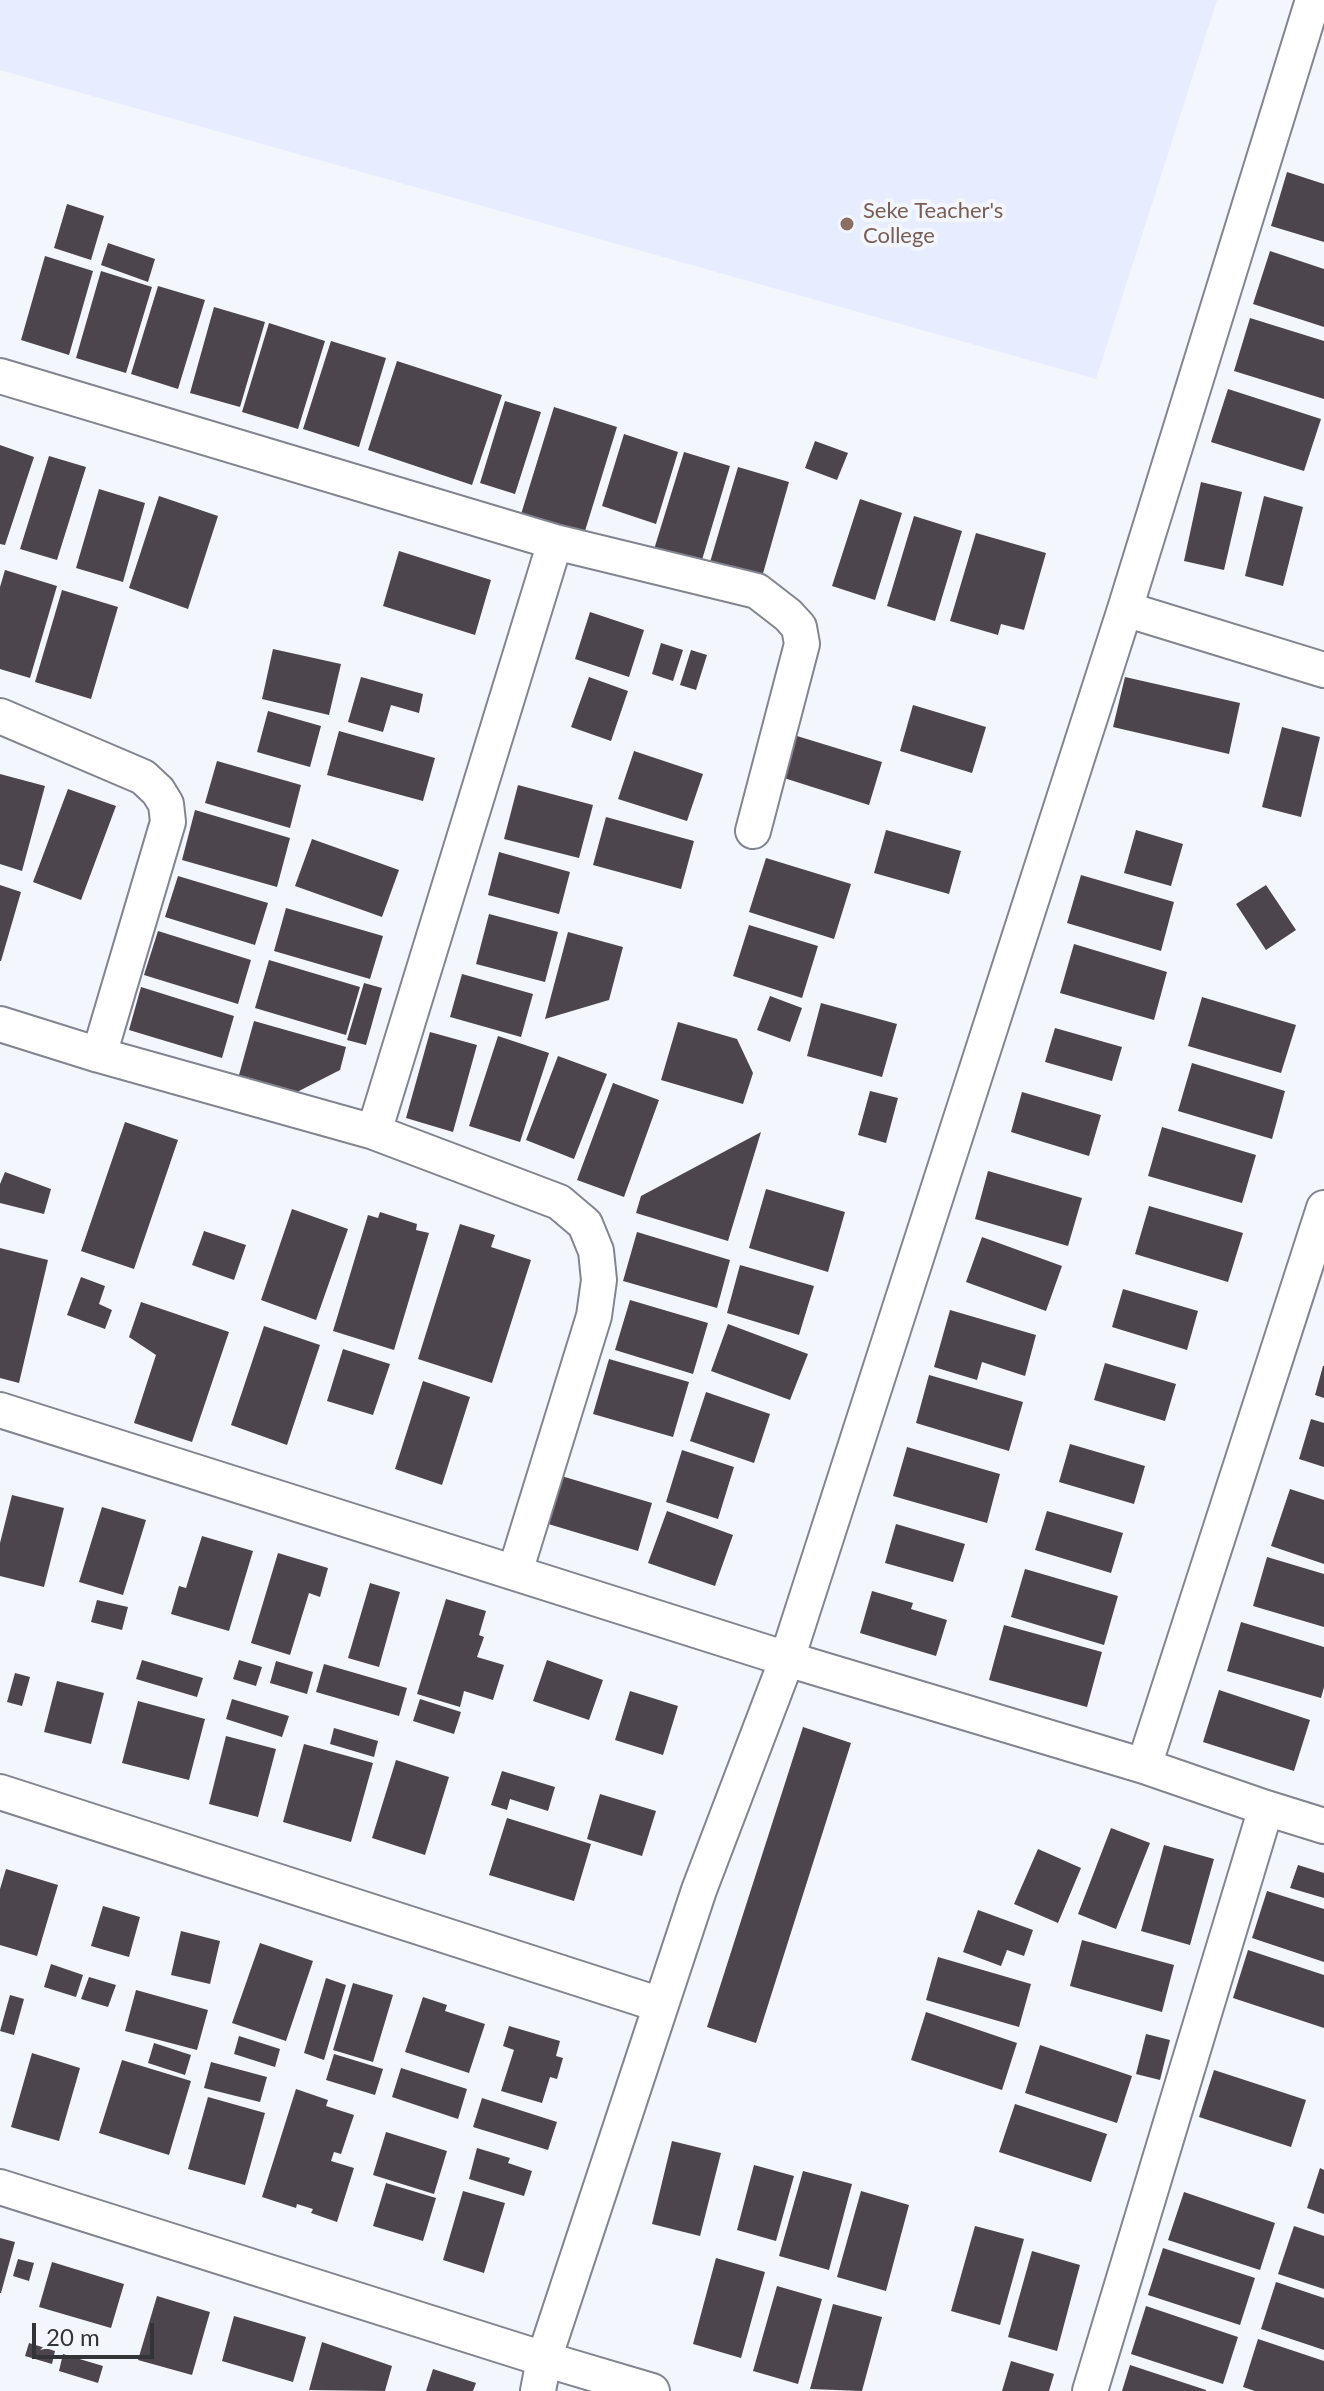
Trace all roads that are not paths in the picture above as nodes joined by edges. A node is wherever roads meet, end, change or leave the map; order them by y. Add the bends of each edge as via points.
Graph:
1 (1313, 0) edge
2 (0, 376) edge
3 (555, 542) junction
4 (1125, 609) junction
5 (1324, 670) edge
6 (0, 716) edge
7 (753, 831) dead end
8 (0, 1024) edge
9 (99, 1055) junction
10 (374, 1132) junction
11 (1324, 1208) edge
12 (0, 1410) edge
13 (515, 1572) junction
14 (787, 1659) junction
15 (1144, 1766) junction
16 (0, 1792) edge
17 (1266, 1808) junction
18 (1324, 1826) edge
19 (661, 2005) junction
20 (0, 2187) edge
21 (541, 2375) edge
22 (652, 2391) edge
23 (1090, 2391) edge

1 - 4 street
2 - 3 street
3 - 7 street via 757,591 799,627 802,644
3 - 10 street
4 - 5 street
4 - 14 street
6 - 9 street via 143,777 166,804 168,822
8 - 9 street
9 - 10 street
10 - 13 street via 559,1202 585,1224 596,1251 594,1316
11 - 15 street
12 - 13 street
13 - 14 street
14 - 15 street
14 - 19 street
15 - 17 street
16 - 19 street
17 - 18 street
17 - 23 street
19 - 21 street
20 - 21 street
21 - 22 street

